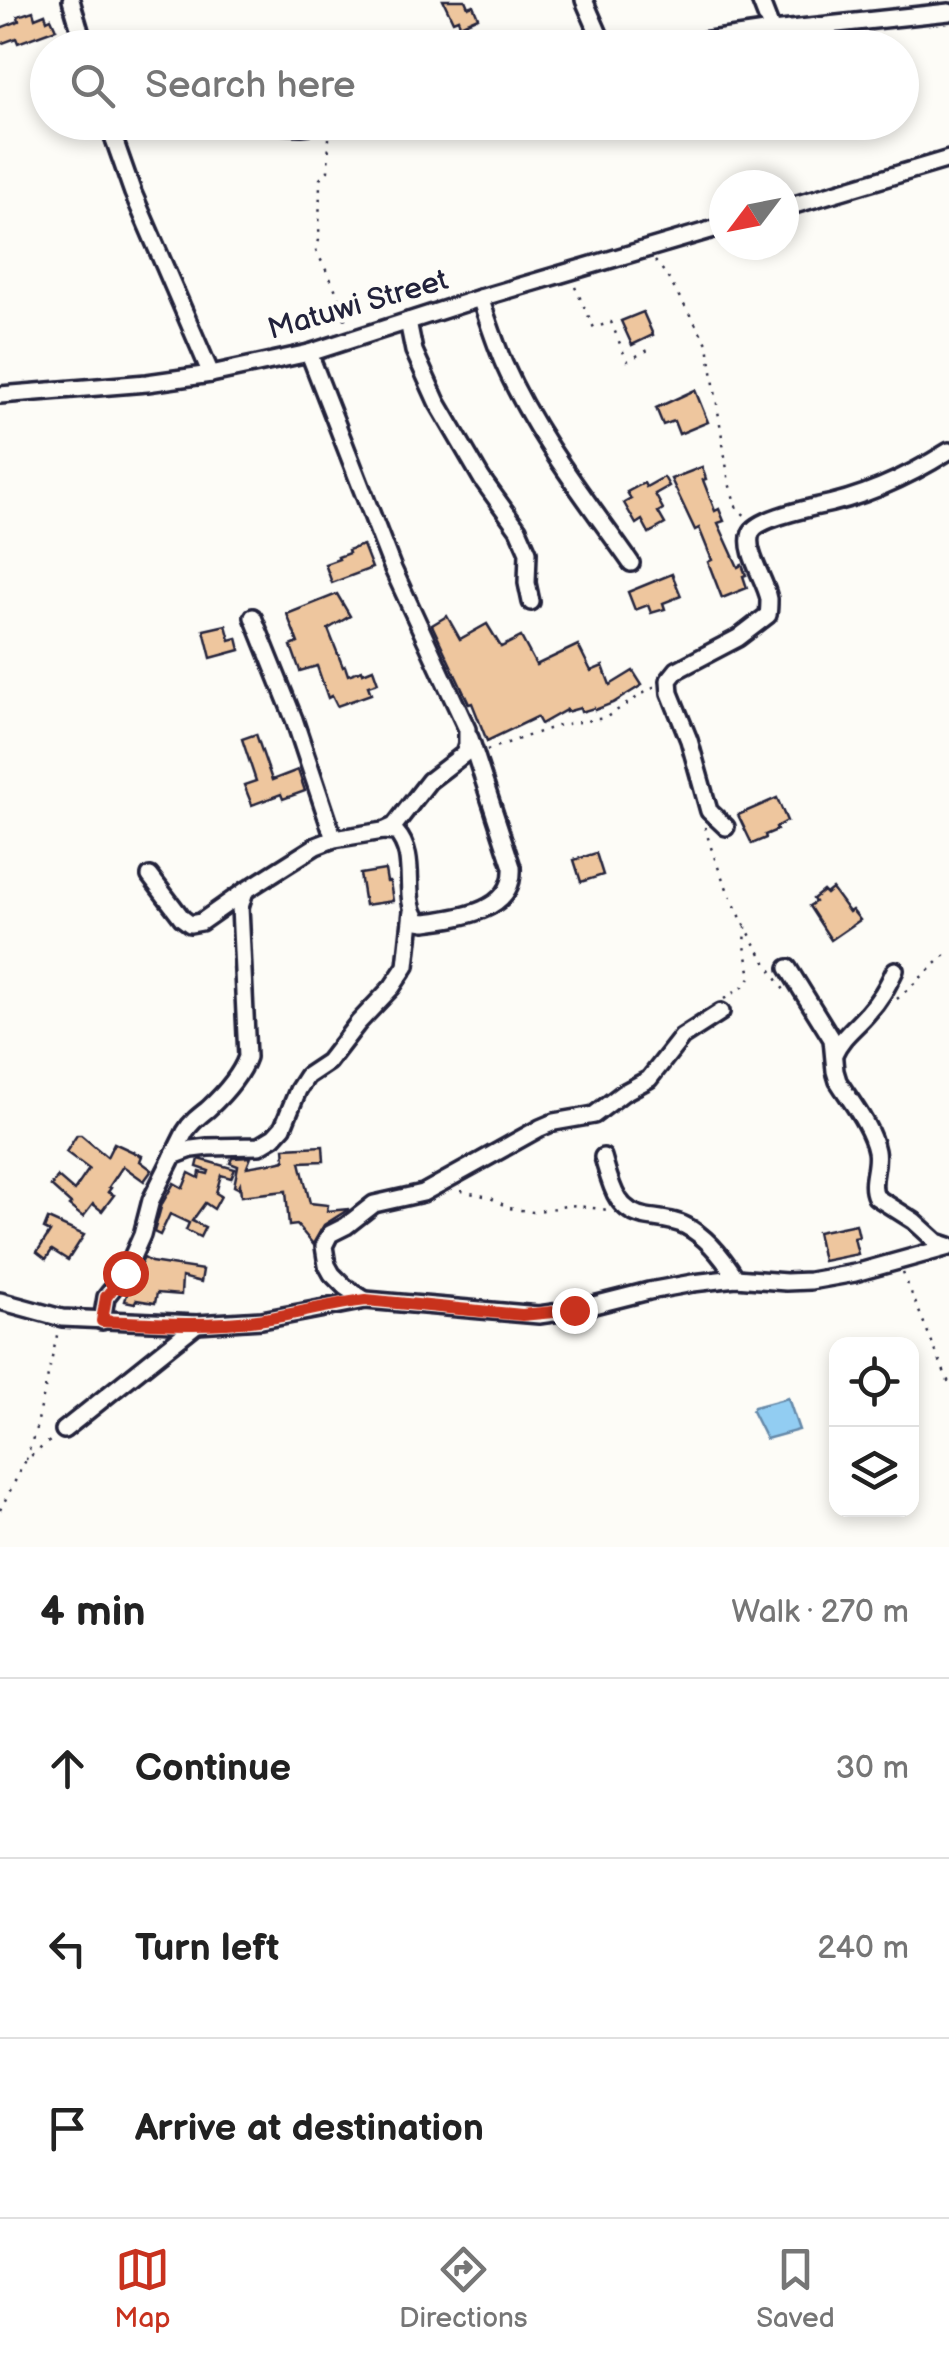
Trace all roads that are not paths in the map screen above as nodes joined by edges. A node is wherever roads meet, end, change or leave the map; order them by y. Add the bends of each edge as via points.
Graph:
1 (72, 0) edge
2 (584, 0) edge
3 (760, 0) edge
4 (949, 12) edge
5 (80, 30) edge
6 (597, 30) edge
7 (772, 30) edge
8 (781, 30) edge
9 (114, 140) edge
10 (949, 159) edge
11 (799, 204) edge
12 (709, 231) edge
13 (480, 298) junction
14 (408, 320) junction
15 (309, 353) junction
16 (212, 374) junction
17 (0, 395) edge
18 (949, 451) edge
19 (631, 563) dead end
20 (531, 602) dead end
21 (253, 617) dead end
22 (467, 729) junction
23 (726, 827) dead end
24 (384, 831) junction
25 (334, 839) junction
26 (150, 876) dead end
27 (245, 891) junction
28 (412, 911) junction
29 (788, 968) dead end
30 (895, 970) dead end
31 (721, 1012) road end
32 (834, 1054) junction
33 (173, 1156) junction
34 (604, 1157) dead end
35 (949, 1246) edge
36 (736, 1278) junction
37 (366, 1300) junction
38 (0, 1301) edge
39 (102, 1321) junction
40 (197, 1324) junction
41 (64, 1430) road end

1 - 5 street
2 - 6 street
3 - 7 street
4 - 8 street
9 - 16 street
10 - 11 street
12 - 13 street, Matuwi Street
13 - 14 street, Matuwi Street
13 - 19 street via 534,420
14 - 15 street, Matuwi Street
14 - 20 street via 414,352 437,402 518,529 528,552
15 - 16 street, Matuwi Street
15 - 22 street via 393,569
16 - 17 street, Matuwi Street
18 - 23 street via 872,490 752,531 768,614 677,670 668,686 706,803
21 - 25 street
22 - 24 street via 464,754
22 - 28 street via 512,867 510,883 472,914 425,922
24 - 25 street
24 - 28 street via 396,832 406,845
25 - 27 street
26 - 27 street via 190,924
27 - 33 street via 240,907 247,1057 219,1098 190,1124
28 - 33 street via 406,966 328,1062 307,1076 284,1127 259,1146
29 - 32 street via 829,1032
30 - 32 street via 884,994
31 - 37 street via 682,1037 649,1078 594,1115 540,1128 441,1183 374,1204 330,1234 325,1255 332,1274
32 - 35 street via 838,1081 876,1151 876,1197
33 - 39 street via 125,1273 106,1297
34 - 36 street via 617,1199 629,1211 692,1229
35 - 36 street via 810,1281
36 - 37 street via 539,1315
37 - 40 street via 262,1320
38 - 39 street
39 - 40 street
40 - 41 street

